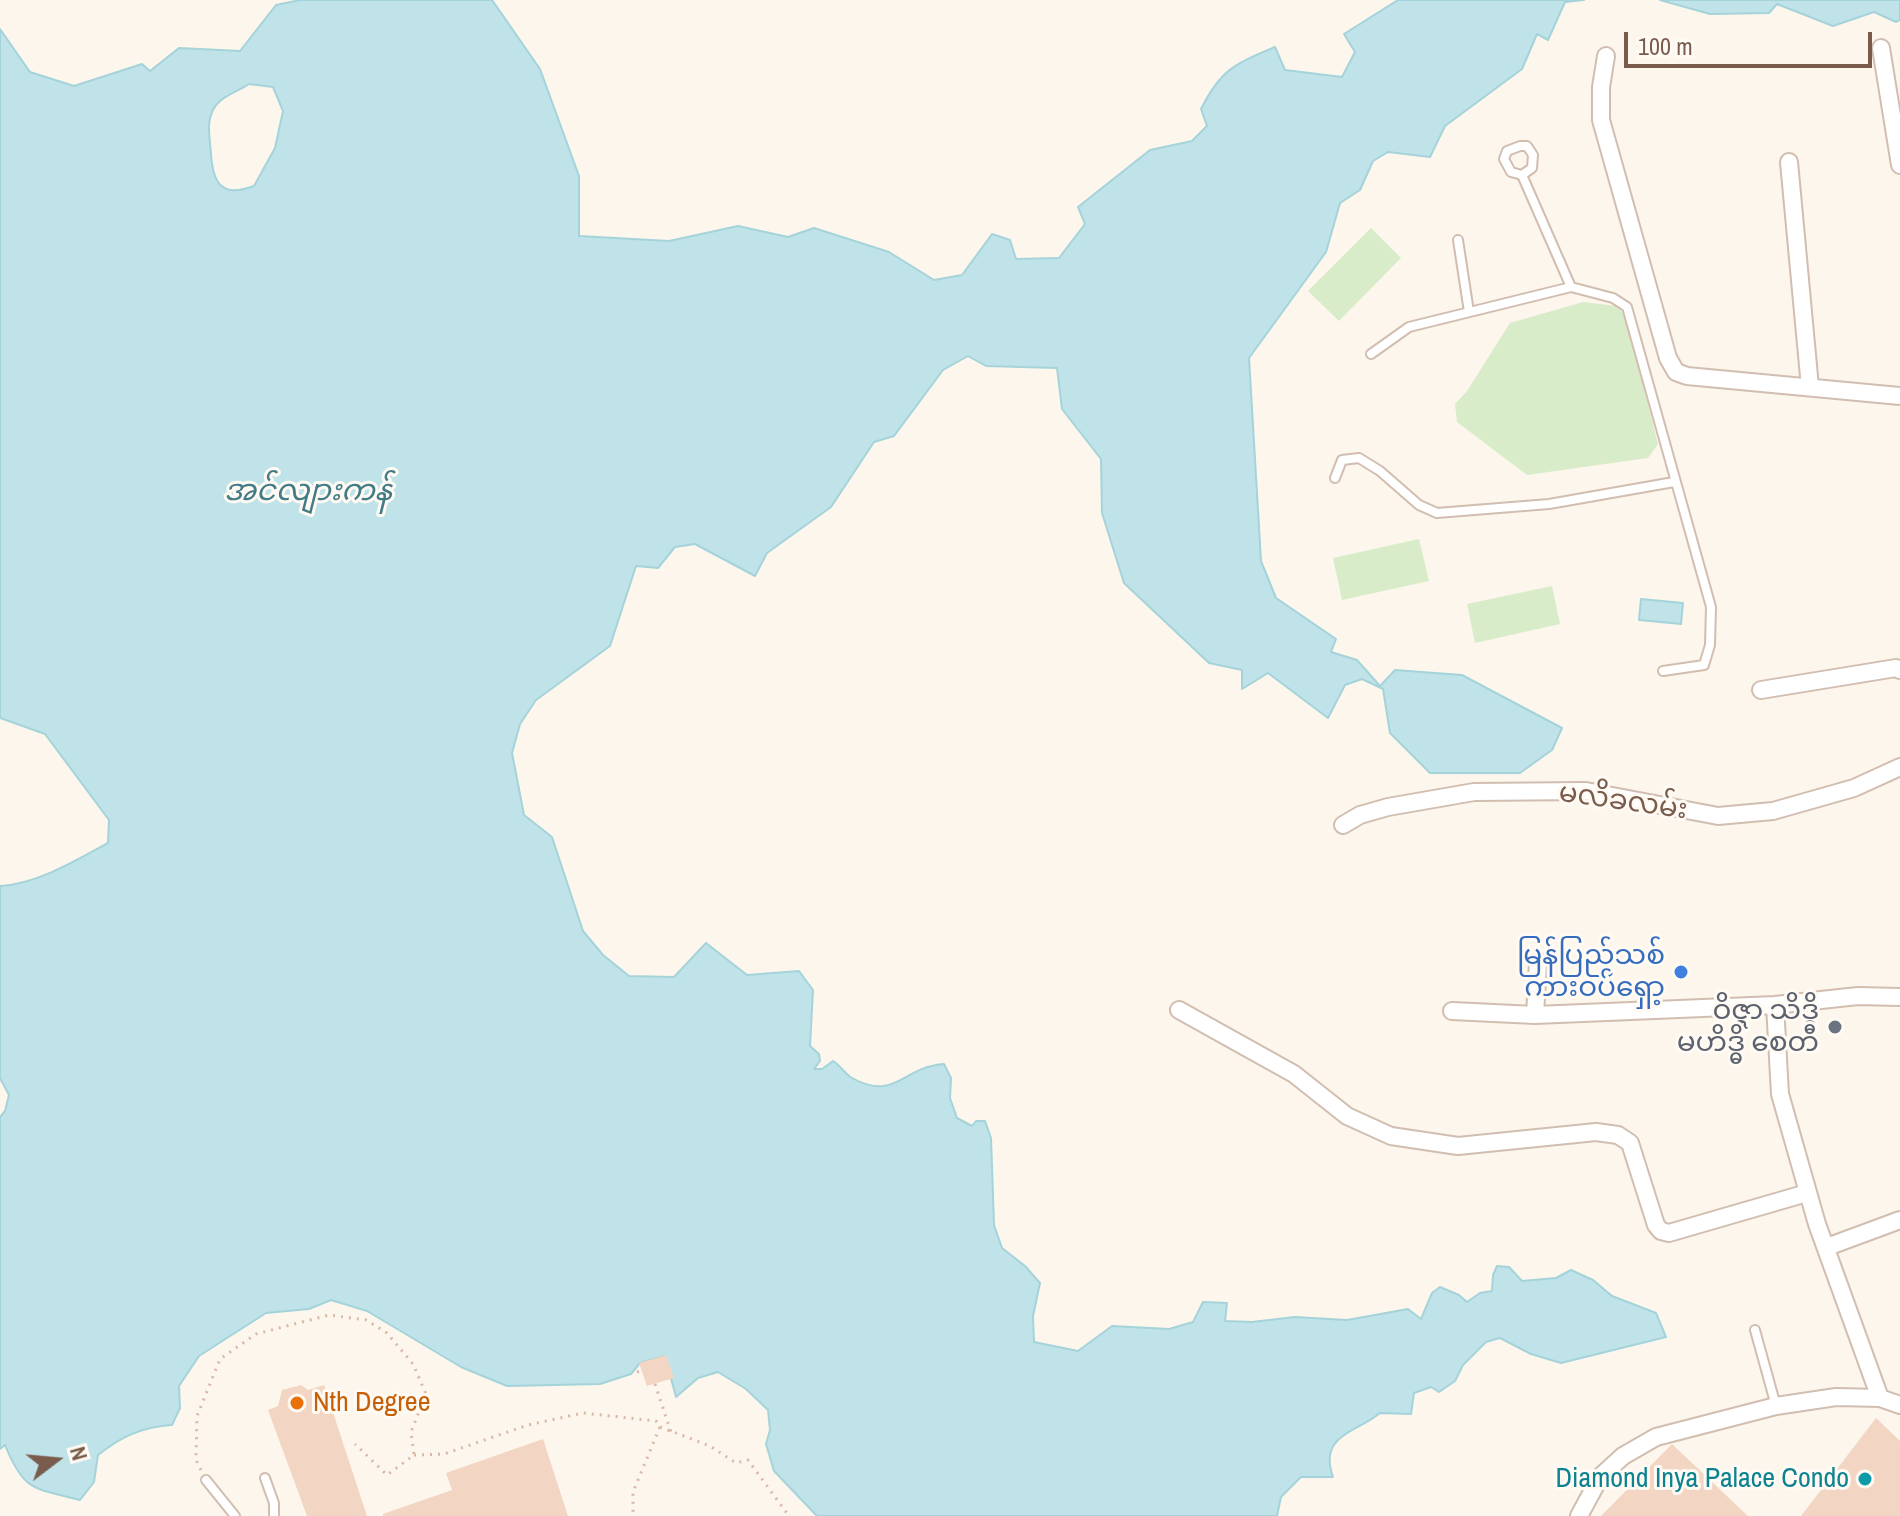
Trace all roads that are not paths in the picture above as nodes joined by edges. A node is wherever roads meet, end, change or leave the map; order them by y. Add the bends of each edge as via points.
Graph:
1 (1881, 48) dead end
2 (1606, 56) dead end
3 (1789, 162) dead end
4 (1900, 165) edge
5 (1522, 175) dead end
6 (1458, 240) dead end
7 (1571, 287) junction
8 (1469, 312) junction
9 (1371, 354) dead end
10 (1810, 387) junction
11 (1900, 396) edge
12 (1335, 478) dead end
13 (1674, 482) junction
14 (1900, 670) edge
15 (1663, 671) dead end
16 (1761, 690) dead end
17 (1900, 767) edge
18 (1343, 825) dead end
19 (1538, 962) dead end
20 (1900, 997) edge
21 (1775, 1005) junction
22 (1179, 1010) dead end
23 (1452, 1011) dead end
24 (1535, 1015) junction
25 (1807, 1193) junction
26 (1900, 1220) edge
27 (1827, 1247) junction
28 (1755, 1330) dead end
29 (1880, 1398) junction
30 (1900, 1405) edge
31 (1776, 1406) junction
32 (265, 1478) dead end
33 (206, 1480) road end
34 (235, 1516) edge
35 (274, 1516) edge
36 (1579, 1516) edge

1 - 4 street
2 - 10 street via 1601,120 1676,372
3 - 10 street
5 - 7 lane
6 - 8 lane
7 - 8 lane
7 - 13 lane via 1627,307
8 - 9 lane via 1409,327
10 - 11 street
12 - 13 lane via 1342,460 1359,458 1437,513 1549,504
13 - 15 lane via 1711,607 1710,645 1704,665
14 - 16 street
17 - 18 street, မလိခလမ်း via 1854,788 1773,811 1718,816 1586,791 1474,792 1388,807
19 - 24 street
20 - 21 street
21 - 24 street
21 - 25 street via 1780,1094
22 - 25 street via 1294,1074 1347,1116 1391,1136 1458,1146 1596,1132 1618,1135 1630,1143 1661,1231
23 - 24 street
25 - 27 street
26 - 27 street
27 - 29 street
28 - 31 lane
29 - 30 street
29 - 31 street via 1836,1397
31 - 36 street via 1656,1437 1600,1477
32 - 35 lane
33 - 34 lane

